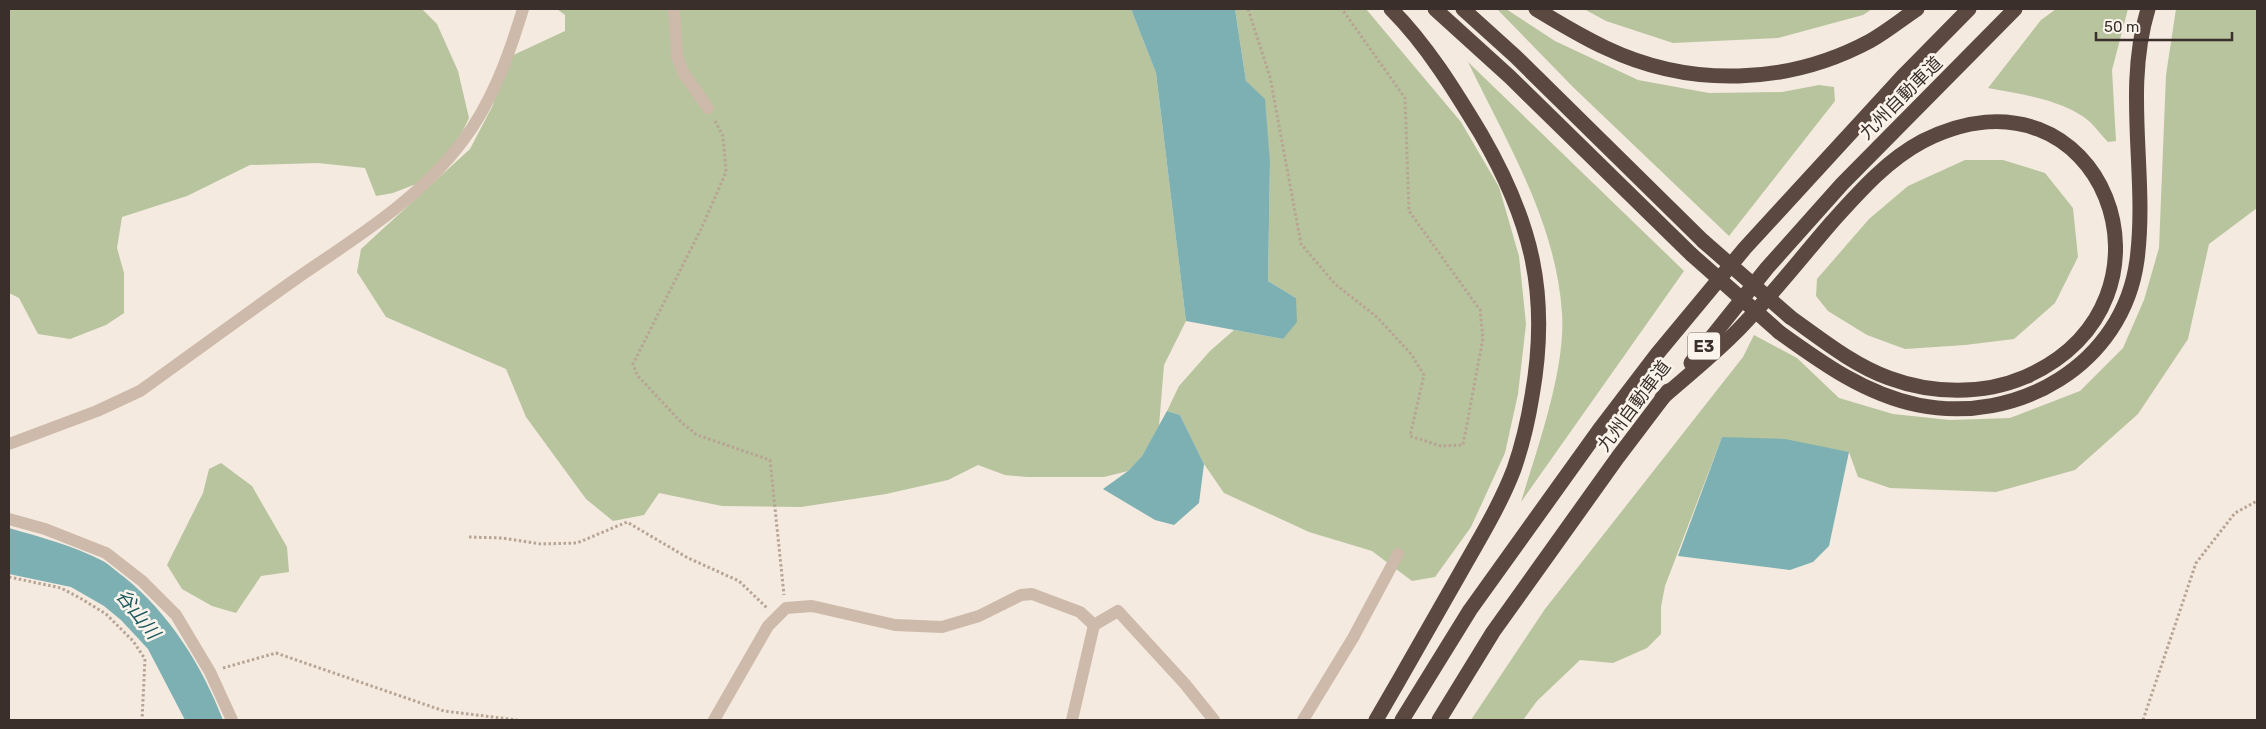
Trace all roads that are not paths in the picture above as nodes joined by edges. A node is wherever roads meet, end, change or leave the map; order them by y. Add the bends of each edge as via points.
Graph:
1 (523, 9) edge
2 (674, 9) edge
3 (1391, 9) edge
4 (1435, 9) edge
5 (1463, 9) edge
6 (1536, 9) edge
7 (1917, 9) edge
8 (1969, 9) edge
9 (2015, 9) edge
10 (2148, 9) edge
11 (708, 108) road end
12 (1662, 398) junction
13 (9, 444) edge
14 (9, 519) edge
15 (1398, 554) dead end
16 (1094, 625) junction
17 (232, 720) edge
18 (714, 720) edge
19 (1072, 720) edge
20 (1214, 720) edge
21 (1303, 720) edge
22 (1376, 720) edge
23 (1402, 720) edge
24 (1439, 720) edge

1 - 13 street via 492,94 463,141 428,180 381,220 140,391 97,412
2 - 11 street via 677,56 683,72
3 - 22 highway via 1460,99 1509,189 1524,226 1538,287 1540,333 1528,420 1514,469 1472,551
4 - 10 highway, bridge via 1510,76 1692,255 1779,332 1852,382 1917,405 1947,409 1975,408 2026,397 2068,375 2098,346 2122,309 2136,262 2139,205 2135,96 2138,57
5 - 12 highway, bridge via 1703,241 1790,317 1848,358 1888,378 1918,387 1967,390 2013,382 2050,364 2073,346 2091,325 2105,300 2111,278 2115,228 2104,189 2089,166 2071,148 2034,128 1984,122 1954,127 1923,141 1901,154 1859,192 1734,335
6 - 7 highway via 1606,49 1682,73 1717,77 1754,76 1812,65 1870,40
8 - 23 highway, 九州自動車道 / E3 via 1745,248 1657,354 1470,610
9 - 12 highway, 九州自動車道 / E3 via 1842,184 1767,268
12 - 24 highway, 九州自動車道 / E3 via 1493,632
14 - 17 street via 106,552 142,581 176,615 210,672
15 - 21 street via 1353,638
16 - 18 street via 1080,612 1032,594 1021,595 979,616 942,627 895,625 812,606 781,612 768,626
16 - 19 street
16 - 20 street via 1118,611

